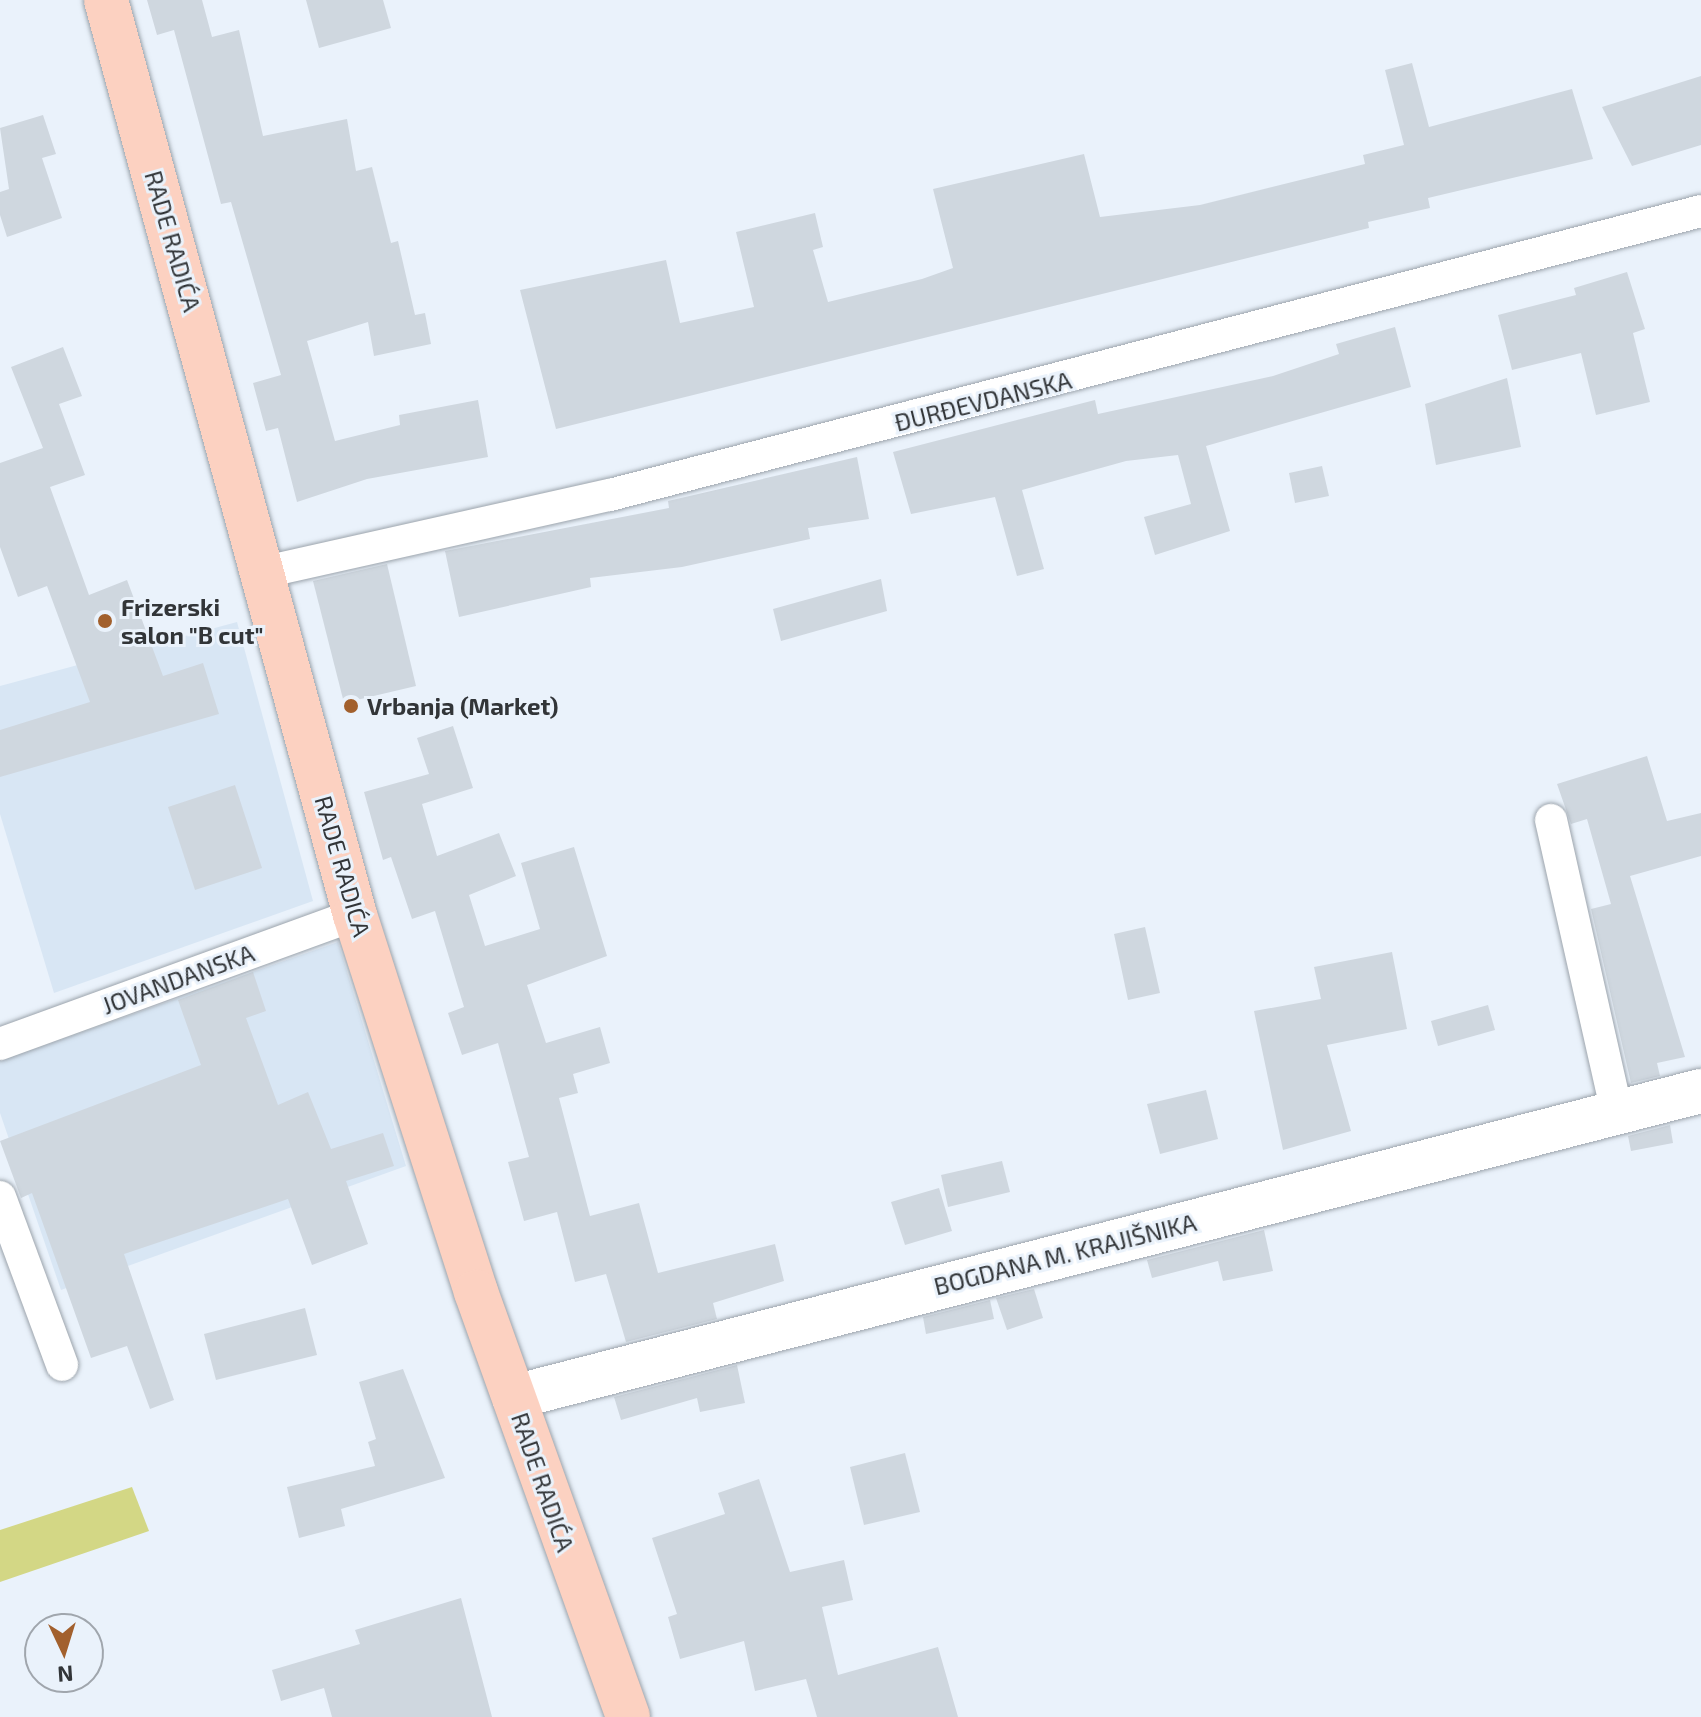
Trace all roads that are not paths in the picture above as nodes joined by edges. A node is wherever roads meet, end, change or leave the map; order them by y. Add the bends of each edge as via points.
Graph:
1 (106, 0) edge
2 (1701, 211) edge
3 (260, 573) junction
4 (1551, 820) dead end
5 (355, 915) junction
6 (0, 1044) edge
7 (1701, 1091) edge
8 (1617, 1113) junction
9 (0, 1197) edge
10 (62, 1365) dead end
11 (514, 1397) junction
12 (628, 1717) edge

1 - 3 main road, RADE RADIĆA
2 - 3 street, ĐURĐEVDANSKA via 686,476
3 - 5 main road, RADE RADIĆA
4 - 8 street
5 - 6 street, JOVANDANSKA
5 - 11 main road, RADE RADIĆA
7 - 8 street, BOGDANA M. KRAJIŠNIKA
8 - 11 street, BOGDANA M. KRAJIŠNIKA
9 - 10 street
11 - 12 main road, RADE RADIĆA

